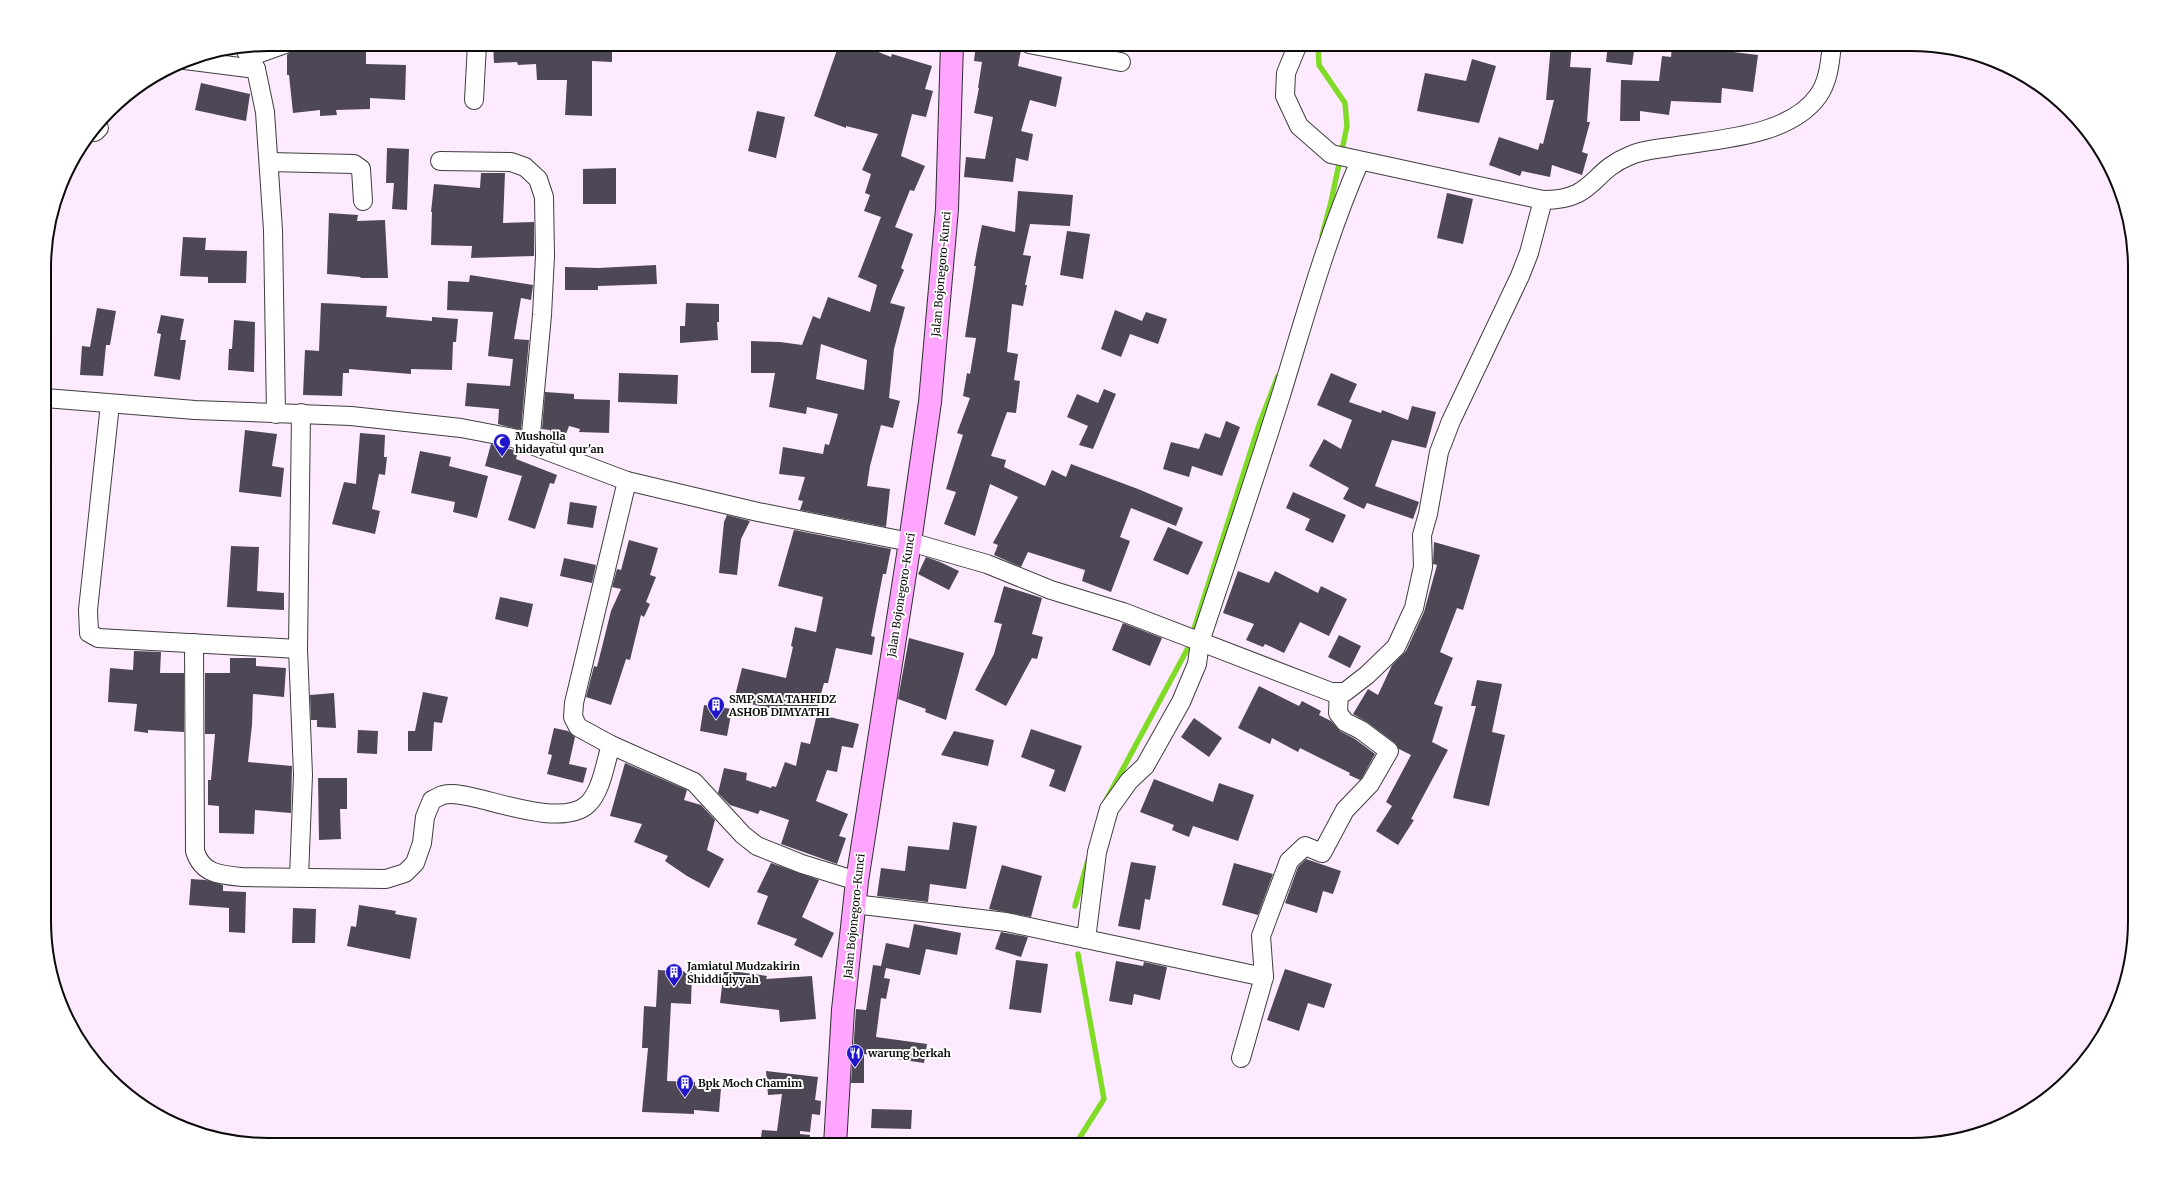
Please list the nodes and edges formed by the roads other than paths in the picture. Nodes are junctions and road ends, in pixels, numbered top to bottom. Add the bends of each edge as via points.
1 (268, 51) edge
2 (477, 51) edge
3 (952, 51) edge
4 (1065, 51) edge
5 (1295, 51) edge
6 (1831, 51) edge
7 (250, 58) edge
8 (209, 59) edge
9 (1121, 62) dead end
10 (474, 100) dead end
11 (1358, 160) junction
12 (440, 161) dead end
13 (269, 162) junction
14 (1543, 200) junction
15 (363, 201) dead end
16 (51, 399) edge
17 (110, 404) junction
18 (301, 413) junction
19 (276, 414) junction
20 (530, 445) junction
21 (627, 481) junction
22 (910, 542) junction
23 (1197, 641) junction
24 (194, 643) junction
25 (298, 650) junction
26 (1339, 692) junction
27 (611, 744) junction
28 (299, 876) junction
29 (857, 881) junction
30 (854, 904) junction
31 (1079, 937) junction
32 (1264, 977) junction
33 (1241, 1058) dead end
34 (835, 1138) edge

1 - 7 street
2 - 10 street
3 - 22 main road, Jalan Bojonegoro-Kunci via 947,209 930,402
4 - 9 street
5 - 11 street via 1286,73 1285,96 1299,126 1331,154
6 - 14 street via 1825,83 1818,96 1794,119 1746,134 1629,155 1575,196 1560,200
7 - 8 street
7 - 13 street via 261,85
11 - 14 street
11 - 23 street
12 - 20 street via 511,162 525,167 538,178 544,196 545,256 542,315
13 - 15 street via 354,164 361,169
13 - 19 street via 273,230
14 - 26 street via 1520,276 1451,421 1439,452 1422,535 1423,567 1414,608 1396,647 1353,687 1345,692
16 - 17 street
17 - 19 street
17 - 24 street via 88,610 89,633 98,638
18 - 19 street
18 - 20 street via 433,424 489,433
18 - 25 street
20 - 21 street
21 - 22 street via 758,512
21 - 27 street via 574,703 573,717 578,727
22 - 23 street via 987,564 1051,590 1123,612
22 - 29 main road, Jalan Bojonegoro-Kunci
23 - 26 street via 1331,692
23 - 31 street via 1197,664 1181,702 1145,766 1129,781 1109,809 1096,852
24 - 25 street
24 - 28 street via 195,851 198,860 208,870 219,874 242,877
25 - 28 street via 303,775
26 - 32 street via 1338,713 1341,718 1389,751 1370,784 1345,810 1322,853 1305,846 1290,861 1261,936
27 - 28 street via 598,788 588,804 575,812 558,814 458,794 443,794 432,800 425,816 422,843 415,863 405,873 386,879
27 - 29 street via 694,782 743,835 757,846 802,864
29 - 30 main road, Jalan Bojonegoro-Kunci
30 - 31 street via 1006,922
30 - 34 main road, Jalan Bojonegoro-Kunci via 843,1010
31 - 32 street
32 - 33 street

